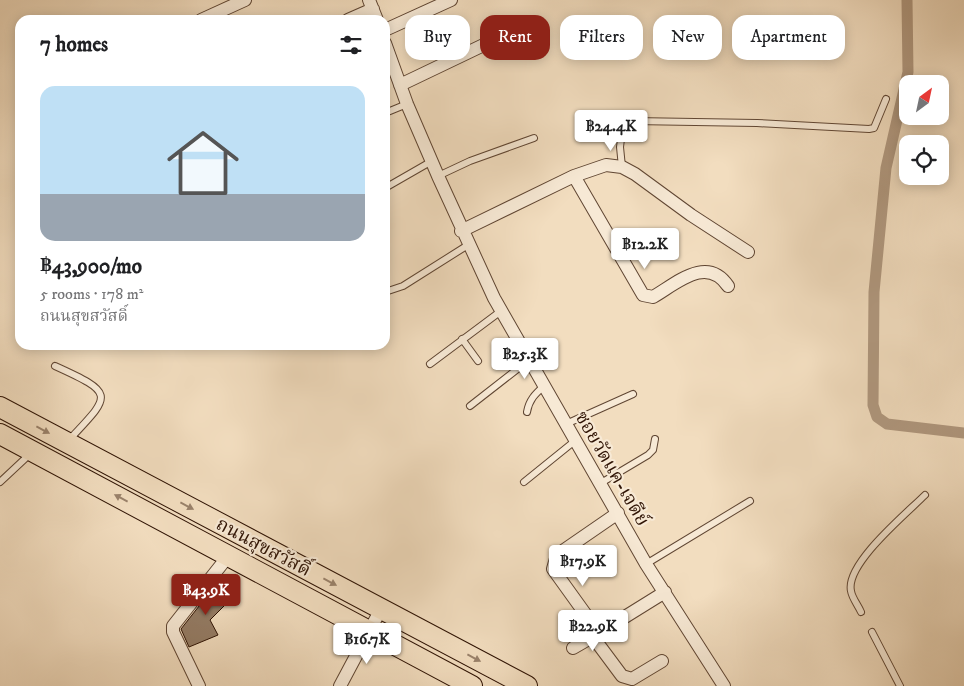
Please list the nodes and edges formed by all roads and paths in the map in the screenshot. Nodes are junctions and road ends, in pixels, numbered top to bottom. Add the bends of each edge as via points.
1 (245, 0) edge
2 (451, 0) edge
3 (373, 10) edge
4 (212, 15) edge
5 (360, 15) edge
6 (390, 28) edge
7 (480, 47) edge
8 (390, 57) edge
9 (400, 85) junction
10 (886, 99) dead end
11 (407, 104) junction
12 (390, 111) edge
13 (534, 138) dead end
14 (432, 161) junction
15 (622, 167) junction
16 (438, 176) junction
17 (574, 176) junction
18 (390, 185) edge
19 (462, 231) junction
20 (468, 246) junction
21 (748, 252) dead end
22 (728, 286) dead end
23 (390, 290) edge
24 (501, 311) junction
25 (462, 339) junction
26 (529, 360) junction
27 (478, 361) dead end
28 (430, 364) dead end
29 (55, 366) dead end
30 (544, 386) junction
31 (634, 394) dead end
32 (470, 406) dead end
33 (0, 407) edge
34 (527, 412) dead end
35 (566, 424) junction
36 (0, 434) edge
37 (655, 439) dead end
38 (576, 440) junction
39 (66, 442) junction
40 (33, 451) junction
41 (0, 482) edge
42 (524, 482) dead end
43 (601, 483) junction
44 (925, 495) dead end
45 (750, 501) dead end
46 (618, 513) junction
47 (229, 555) junction
48 (646, 564) junction
49 (665, 592) junction
50 (382, 609) junction
51 (861, 612) dead end
52 (370, 631) junction
53 (872, 632) dead end
54 (596, 635) junction
55 (573, 648) dead end
56 (662, 660) dead end
57 (461, 683) edge
58 (199, 686) edge
59 (340, 686) edge
60 (528, 686) edge
61 (724, 686) edge
62 (900, 686) edge

1 - 4 street
2 - 6 street
3 - 5 street
7 - 9 street
8 - 9 street, ซอยวัดแค-เจดีย์
9 - 11 street, ซอยวัดแค-เจดีย์
10 - 15 lane via 874,128 868,129 633,121 622,130
11 - 12 lane
11 - 14 street, ซอยวัดแค-เจดีย์
13 - 16 lane
14 - 16 street, ซอยวัดแค-เจดีย์
14 - 18 lane
15 - 17 street via 606,165
15 - 21 street
16 - 19 street, ซอยวัดแค-เจดีย์
17 - 19 street
17 - 22 street via 643,295 653,297 695,273 707,271 721,275
19 - 20 street, ซอยวัดแค-เจดีย์
20 - 23 lane via 403,286
20 - 24 street, ซอยวัดแค-เจดีย์
24 - 25 lane
24 - 26 street, ซอยวัดแค-เจดีย์
25 - 27 lane
25 - 28 lane
26 - 30 street, ซอยวัดแค-เจดีย์
26 - 32 lane
29 - 39 lane via 92,383 102,397 96,410
30 - 34 lane via 534,394
30 - 35 street, ซอยวัดแค-เจดีย์
31 - 35 lane
33 -> 39 main road, ถนนสุขสวัสดิ์
35 - 38 street, ซอยวัดแค-เจดีย์
36 - 40 main road, ถนนสุขสวัสดิ์
37 - 43 lane via 648,456
38 - 42 lane
38 - 43 street, ซอยวัดแค-เจดีย์
39 -> 50 main road, ถนนสุขสวัสดิ์
40 - 41 lane
47 -> 40 main road, ถนนสุขสวัสดิ์
43 - 46 street, ซอยวัดแค-เจดีย์
44 - 51 lane via 870,550 858,567 851,580 851,591
45 - 48 lane
46 - 48 street, ซอยวัดแค-เจดีย์
46 - 54 street via 557,555 554,561 553,569
47 - 52 main road, ถนนสุขสวัสดิ์
47 - 58 street via 173,626
48 - 49 street, ซอยวัดแค-เจดีย์
49 - 54 street
49 - 61 street, ซอยวัดแค-เจดีย์
50 - 52 street
50 -> 60 main road, ถนนสุขสวัสดิ์
52 - 57 main road, ถนนสุขสวัสดิ์
52 - 59 street
53 - 62 lane
54 - 55 street
54 - 56 street via 627,679

